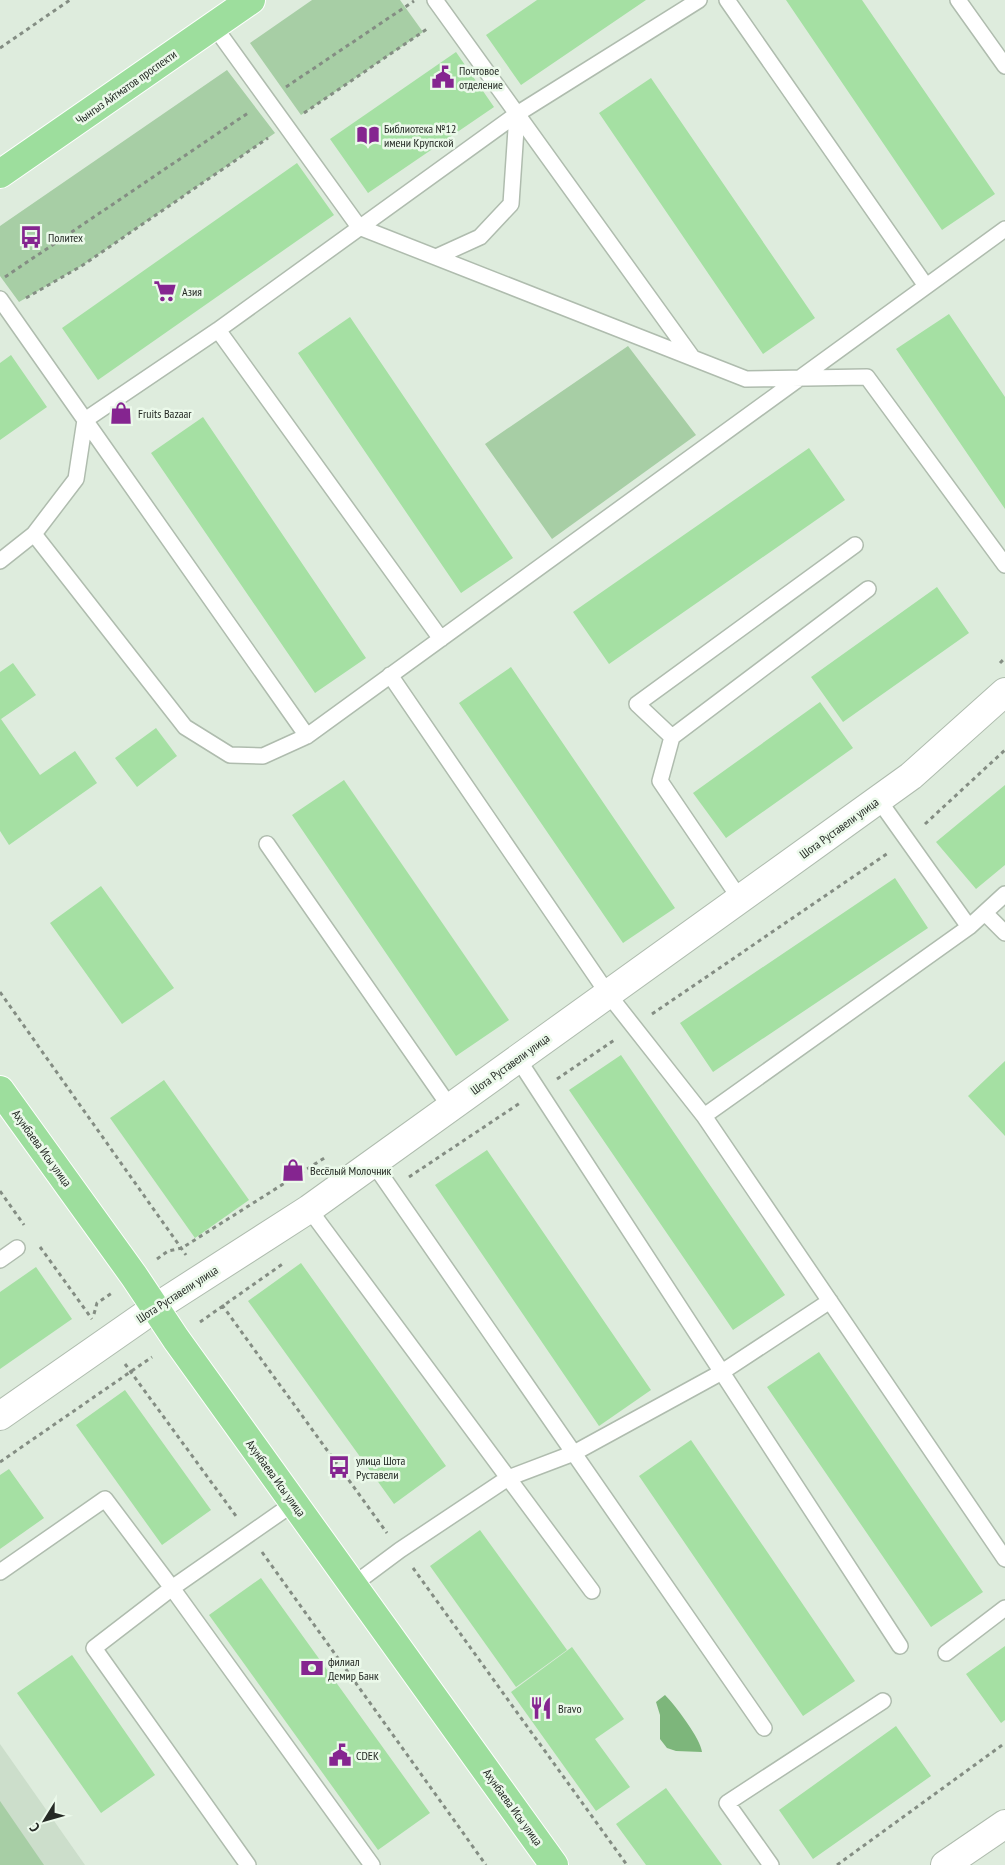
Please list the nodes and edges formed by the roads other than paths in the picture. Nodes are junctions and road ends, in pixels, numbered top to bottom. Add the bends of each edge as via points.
1 (252, 0) edge
2 (435, 0) edge
3 (699, 0) edge
4 (727, 0) edge
5 (958, 0) edge
6 (214, 26) junction
7 (1005, 66) edge
8 (517, 114) junction
9 (0, 174) edge
10 (359, 227) junction
11 (1004, 230) edge
12 (436, 257) junction
13 (926, 286) junction
14 (4, 304) edge
15 (218, 330) junction
16 (692, 357) junction
17 (800, 378) junction
18 (85, 420) junction
19 (34, 534) junction
20 (855, 545) dead end
21 (0, 561) edge
22 (1005, 565) edge
23 (868, 590) dead end
24 (441, 639) junction
25 (390, 675) junction
26 (1005, 692) edge
27 (307, 736) junction
28 (672, 737) junction
29 (878, 800) junction
30 (266, 844) dead end
31 (1005, 894) edge
32 (740, 899) junction
33 (986, 914) junction
34 (969, 927) junction
35 (1005, 934) edge
36 (608, 994) junction
37 (518, 1058) junction
38 (0, 1090) edge
39 (450, 1107) junction
40 (704, 1116) junction
41 (373, 1163) junction
42 (309, 1209) junction
43 (17, 1248) dead end
44 (0, 1260) edge
45 (830, 1301) junction
46 (155, 1308) junction
47 (722, 1372) junction
48 (0, 1416) edge
49 (574, 1453) junction
50 (508, 1478) junction
51 (294, 1503) junction
52 (1005, 1559) edge
53 (0, 1572) edge
54 (353, 1585) junction
55 (172, 1588) junction
56 (592, 1592) dead end
57 (1005, 1608) edge
58 (900, 1646) dead end
59 (946, 1653) dead end
60 (883, 1701) dead end
61 (764, 1728) dead end
62 (1005, 1824) edge
63 (248, 1865) edge
64 (372, 1865) edge
65 (554, 1865) edge
66 (772, 1865) edge
67 (945, 1865) edge

1 - 6 main road, Чынгыз Айтматов проспекти
2 - 8 lane
3 - 8 lane
4 - 13 lane
5 - 7 lane
6 - 9 main road, Чынгыз Айтматов проспекти
6 - 10 lane
8 - 10 lane
8 - 12 lane via 511,204 480,237
8 - 16 lane
10 - 12 lane
10 - 15 lane
11 - 13 lane
12 - 16 lane
13 - 17 lane
14 - 18 lane
15 - 18 lane
15 - 24 lane
16 - 17 lane via 746,379
17 - 22 lane via 867,377
17 - 24 lane
18 - 19 lane via 76,479
18 - 27 lane
19 - 21 lane
19 - 27 lane via 184,727 230,755 263,756
20 - 28 lane via 637,704
23 - 28 lane
24 - 25 lane
25 - 27 lane
25 - 36 lane
26 - 29 street, Шота Руставели улица via 911,776
28 - 32 lane via 660,781
29 - 32 street, Шота Руставели улица
29 - 34 lane
30 - 39 lane
31 - 33 lane
32 - 36 street, Шота Руставели улица
33 - 34 lane
33 - 35 lane
34 - 40 lane
36 - 37 street, Шота Руставели улица
36 - 40 lane
37 - 39 street, Шота Руставели улица
37 - 47 lane
38 - 46 main road, Ахунбаева Исы улица
39 - 41 street, Шота Руставели улица
40 - 45 lane
41 - 42 street, Шота Руставели улица
41 - 49 lane
42 - 46 street, Шота Руставели улица
42 - 50 lane
43 - 44 lane
45 - 47 lane
45 - 52 lane
46 - 48 street, Шота Руставели улица
46 - 51 main road, Ахунбаева Исы улица
47 - 49 lane
47 - 58 lane
49 - 50 lane
49 - 61 lane
50 - 54 lane
50 - 56 lane
51 - 54 main road, Ахунбаева Исы улица
51 - 55 lane
53 - 55 lane via 105,1499
54 - 65 main road, Ахунбаева Исы улица
55 - 63 lane via 94,1648
55 - 64 lane
57 - 59 lane
60 - 66 lane via 727,1803
62 - 67 street

